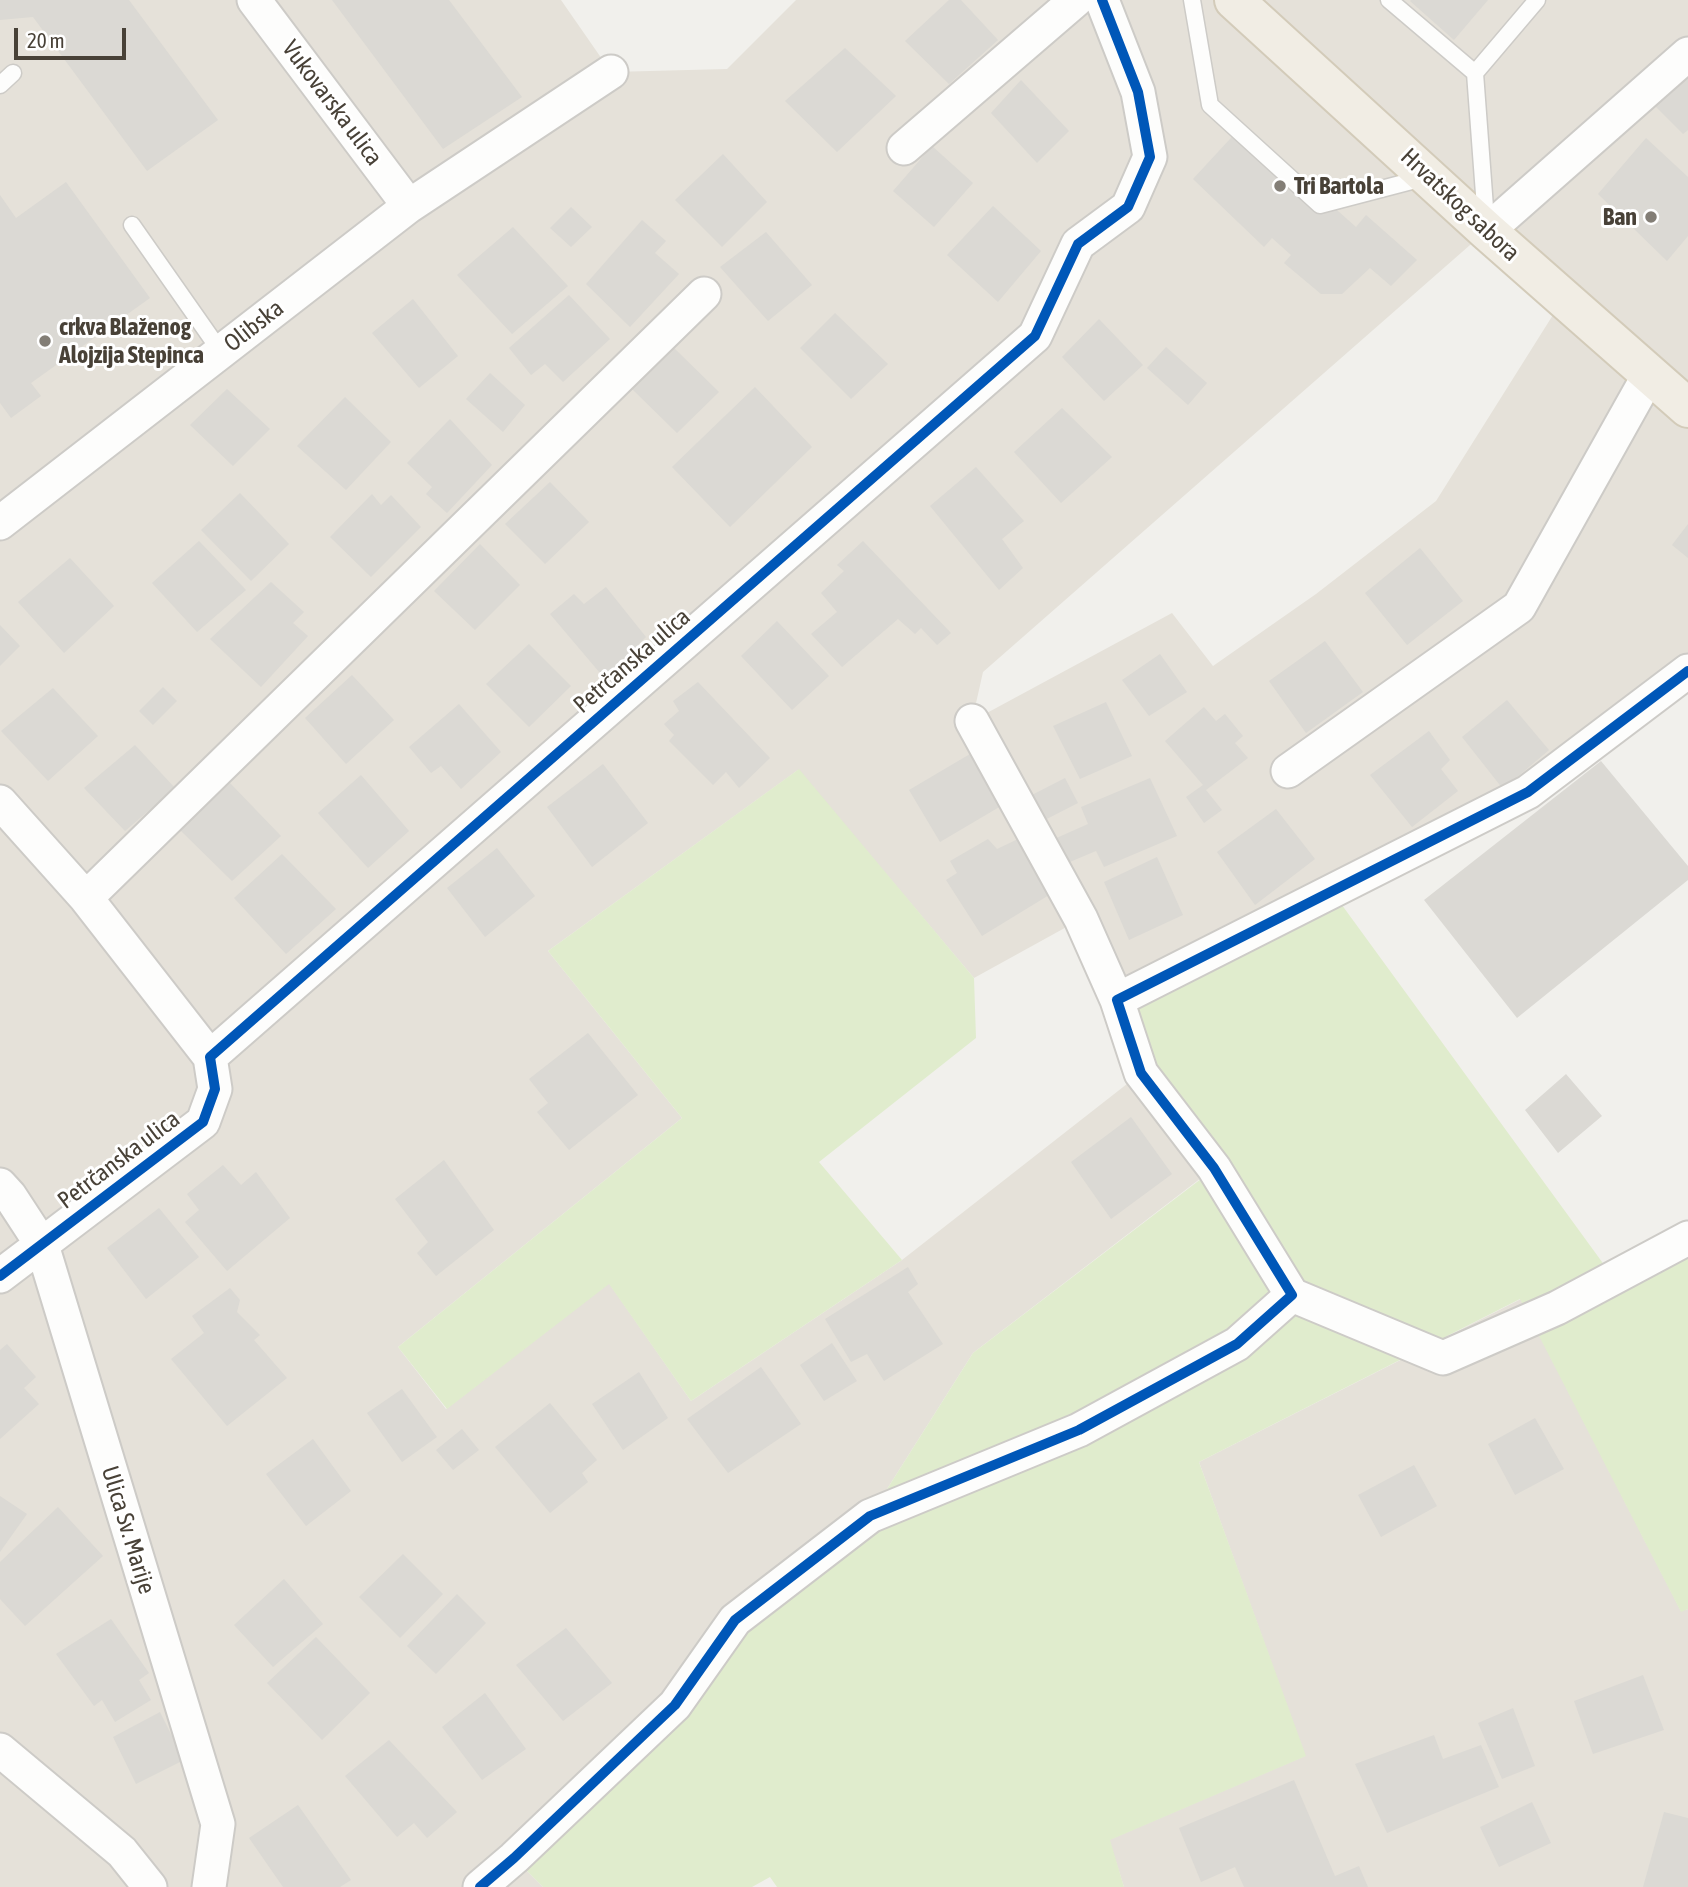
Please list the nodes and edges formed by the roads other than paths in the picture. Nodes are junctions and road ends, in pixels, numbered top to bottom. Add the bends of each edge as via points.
1 (254, 0) edge
2 (1076, 0) edge
3 (1102, 0) edge
4 (1192, 0) edge
5 (1234, 0) edge
6 (1389, 0) edge
7 (1537, 0) edge
8 (1688, 54) edge
9 (611, 72) dead end
10 (1475, 73) junction
11 (13, 74) dead end
12 (0, 85) edge
13 (904, 148) dead end
14 (1429, 177) junction
15 (409, 206) junction
16 (132, 225) dead end
17 (1486, 231) junction
18 (704, 295) dead end
19 (222, 352) junction
20 (1649, 375) junction
21 (1688, 407) edge
22 (1, 521) edge
23 (1688, 671) edge
24 (972, 721) dead end
25 (1288, 771) dead end
26 (0, 802) edge
27 (86, 898) junction
28 (1117, 1000) junction
29 (210, 1057) junction
30 (0, 1185) edge
31 (1688, 1238) edge
32 (42, 1245) junction
33 (0, 1276) edge
34 (1292, 1295) junction
35 (0, 1750) edge
36 (150, 1887) edge
37 (209, 1887) edge
38 (480, 1887) edge

1 - 15 street, Vukovarska ulica
2 - 13 street
3 - 29 street, Petrčanska ulica via 1138,92 1150,157 1128,207 1078,244 1035,336
4 - 14 lane via 1210,105 1320,205
5 - 14 main road, Hrvatskog sabora
6 - 10 lane
7 - 10 lane
8 - 17 street
9 - 15 street, Olibska
10 - 17 lane
11 - 12 lane
14 - 17 main road, Hrvatskog sabora
15 - 19 street, Olibska
16 - 19 lane
17 - 20 main road, Hrvatskog sabora
18 - 27 street
19 - 22 street, Olibska
20 - 21 main road, Hrvatskog sabora
20 - 25 street via 1519,607
23 - 28 street via 1528,792
24 - 28 street via 1081,919
26 - 27 street
27 - 29 street
28 - 34 street via 1141,1073 1214,1168
29 - 32 street, Petrčanska ulica via 215,1089 203,1122
30 - 32 street, Ulica Sv. Marije
31 - 34 street via 1557,1308 1443,1358
32 - 33 street, Petrčanska ulica
32 - 37 street, Ulica Sv. Marije via 218,1824
34 - 38 street via 1237,1344 1079,1430 870,1516 735,1620 675,1705
35 - 36 street via 122,1852

